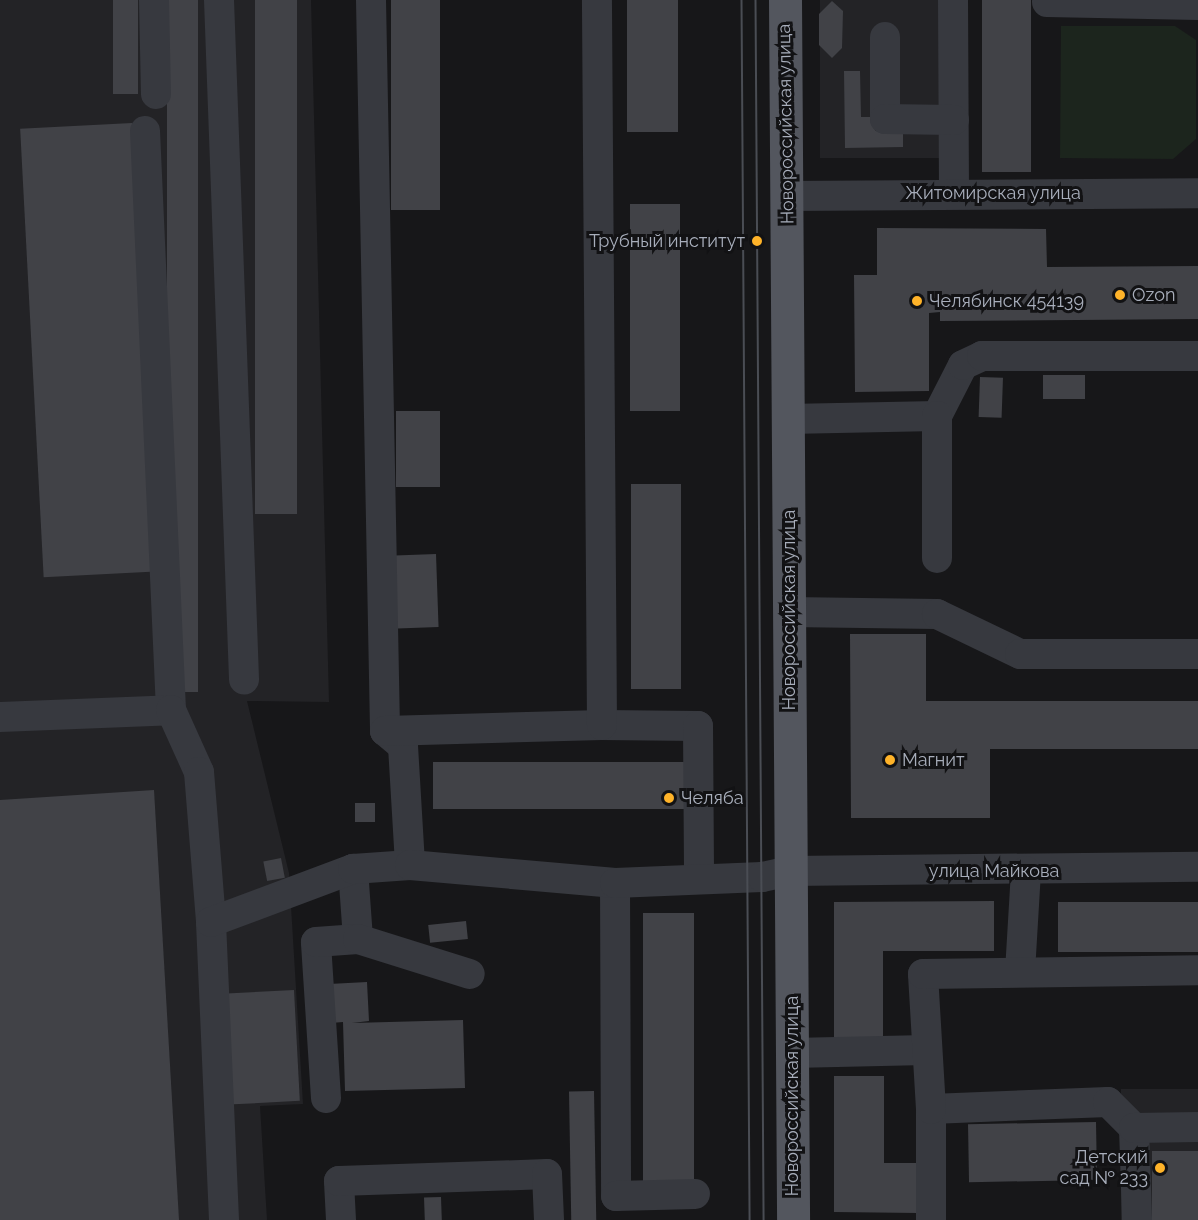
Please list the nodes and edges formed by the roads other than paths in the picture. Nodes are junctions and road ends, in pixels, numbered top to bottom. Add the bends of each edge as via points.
1 (154, 0) edge
2 (219, 0) edge
3 (371, 0) edge
4 (597, 0) edge
5 (785, 0) edge
6 (953, 0) edge
7 (1047, 2) dead end
8 (1198, 5) edge
9 (885, 37) dead end
10 (156, 94) dead end
11 (954, 120) junction
12 (145, 131) dead end
13 (954, 192) junction
14 (1198, 193) edge
15 (787, 196) junction
16 (1198, 356) edge
17 (937, 416) junction
18 (788, 419) junction
19 (937, 558) dead end
20 (789, 612) junction
21 (1198, 654) edge
22 (244, 680) dead end
23 (171, 710) junction
24 (0, 717) edge
25 (602, 725) junction
26 (385, 731) junction
27 (410, 865) junction
28 (1198, 867) edge
29 (353, 869) junction
30 (790, 871) junction
31 (1026, 872) junction
32 (699, 877) junction
33 (615, 883) junction
34 (212, 922) junction
35 (358, 939) junction
36 (1198, 970) edge
37 (1020, 972) junction
38 (470, 974) dead end
39 (926, 1050) junction
40 (792, 1053) junction
41 (326, 1098) dead end
42 (931, 1109) junction
43 (1198, 1127) edge
44 (1134, 1128) junction
45 (695, 1194) dead end
46 (224, 1220) edge
47 (341, 1220) edge
48 (549, 1220) edge
49 (792, 1220) edge
50 (930, 1220) edge
51 (1137, 1220) edge

1 - 10 street
2 - 22 street
3 - 26 street
4 - 25 street
5 - 15 main road, Новороссийская улица
6 - 11 street
7 - 8 street
9 - 11 street via 885,119
11 - 13 street
12 - 23 street
13 - 14 street, Житомирская улица
13 - 15 street, Житомирская улица
15 - 18 main road, Новороссийская улица
16 - 17 street via 982,356 963,365
17 - 18 street
17 - 19 street
18 - 20 main road, Новороссийская улица
20 - 21 street via 937,614 1020,654
20 - 30 main road, Новороссийская улица
23 - 24 street
23 - 34 street via 199,772
25 - 26 street
25 - 32 street via 698,726
26 - 27 street via 403,746
27 - 29 street, улица Майкова
27 - 33 street, улица Майкова
28 - 31 street, улица Майкова
29 - 34 street, улица Майкова
29 - 35 street
30 - 31 street, улица Майкова
30 - 32 street, улица Майкова via 762,877
30 - 40 main road, Новороссийская улица
31 - 37 street
32 - 33 street, улица Майкова
33 - 45 street via 616,1197
34 - 46 street
35 - 38 street
35 - 41 street via 316,942
36 - 37 street
37 - 39 street via 923,974
39 - 40 street
39 - 42 street
40 - 49 main road, Новороссийская улица
42 - 44 street via 1108,1102
42 - 50 street
43 - 44 street
44 - 51 street
47 - 48 street via 339,1181 547,1174

